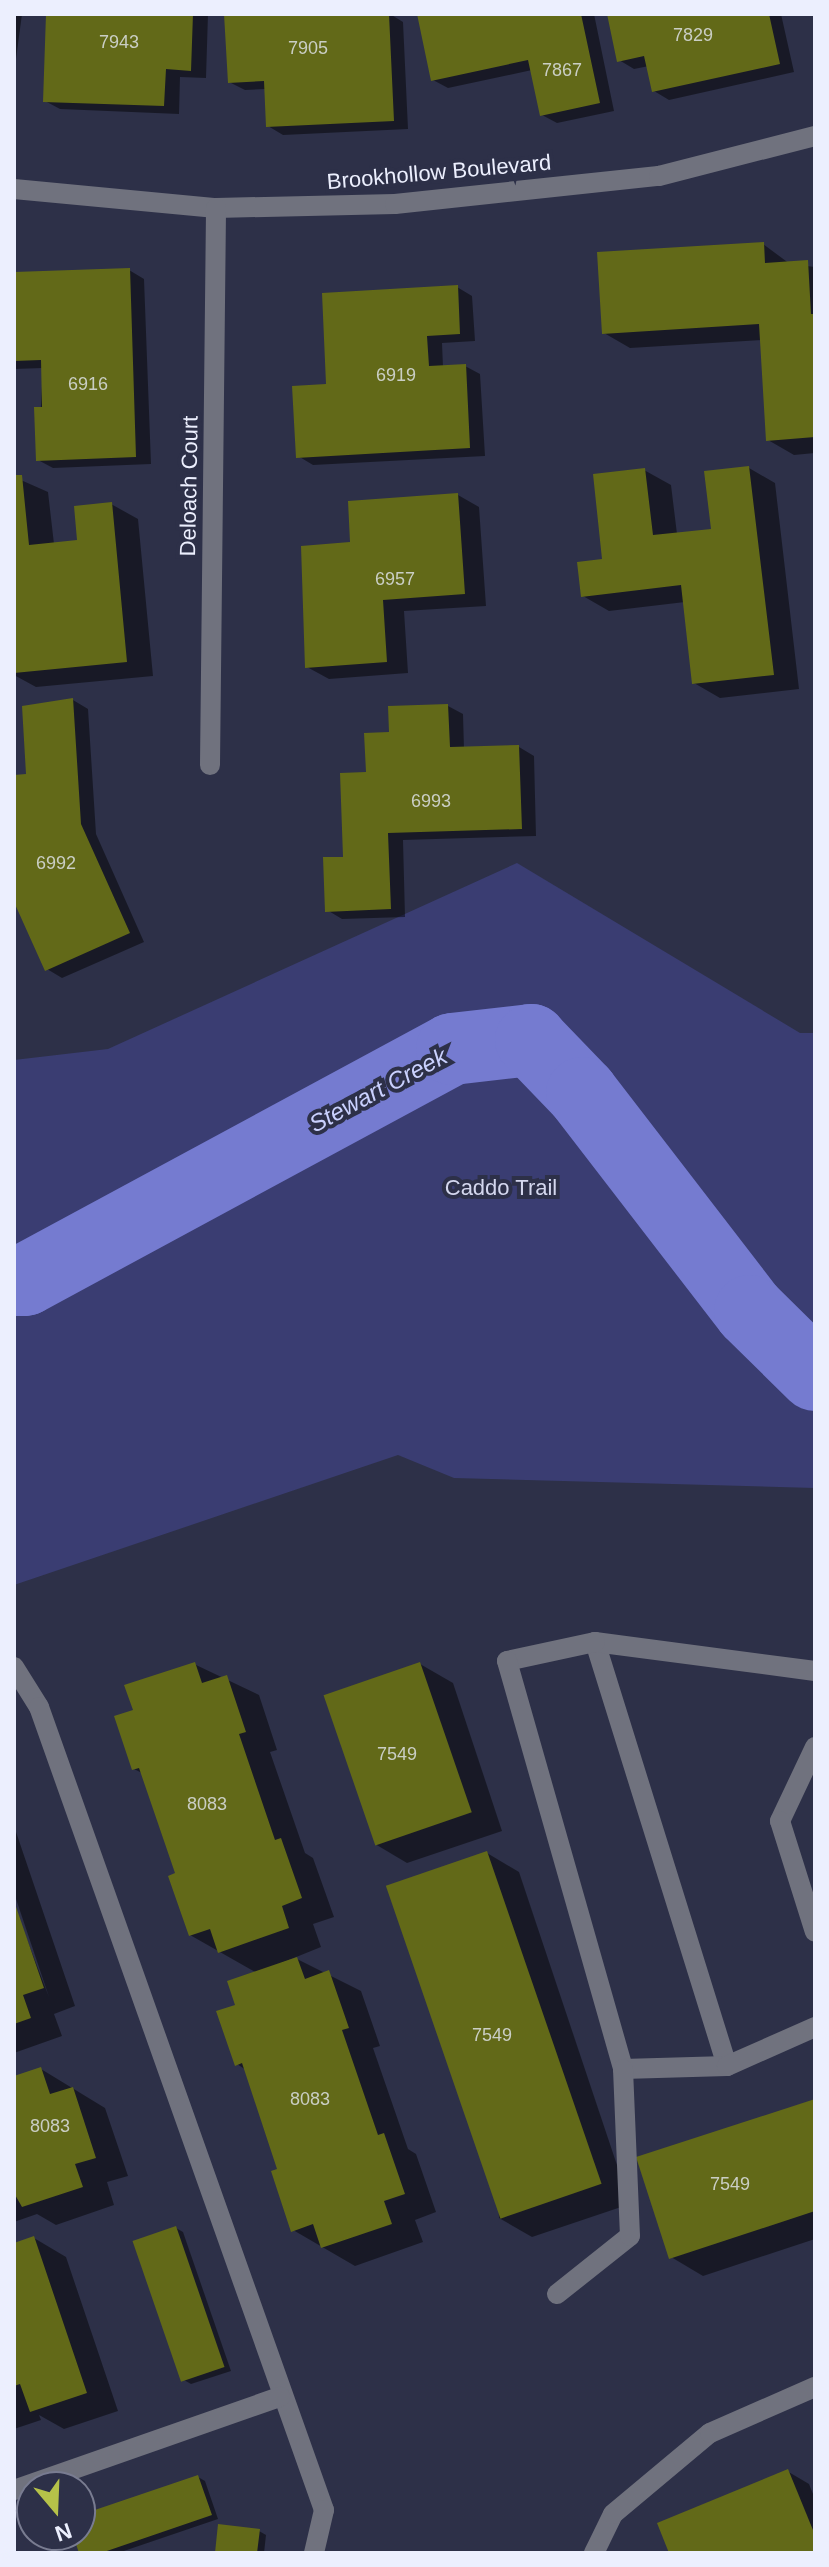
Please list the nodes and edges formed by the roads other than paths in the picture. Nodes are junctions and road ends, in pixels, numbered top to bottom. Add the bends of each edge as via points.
1 (815, 136) edge
2 (14, 189) edge
3 (216, 208) junction
4 (210, 765) dead end
5 (595, 1642) junction
6 (14, 1667) edge
7 (815, 1671) edge
8 (815, 1747) edge
9 (815, 1932) edge
10 (815, 2027) edge
11 (727, 2066) junction
12 (623, 2069) junction
13 (557, 2294) dead end
14 (815, 2387) edge
15 (280, 2397) junction
16 (14, 2490) edge
17 (314, 2553) edge
18 (594, 2553) edge

1 - 3 street, Brookhollow Boulevard via 659,176 395,204
2 - 3 street, Brookhollow Boulevard
3 - 4 street, Deloach Court
5 - 7 street
5 - 11 street
5 - 12 street via 507,1661
6 - 15 street via 39,1707
8 - 9 street via 780,1821
10 - 11 street
11 - 12 street
12 - 13 street via 630,2236
14 - 18 street via 710,2433 613,2514
15 - 16 street
15 - 17 street via 324,2510

